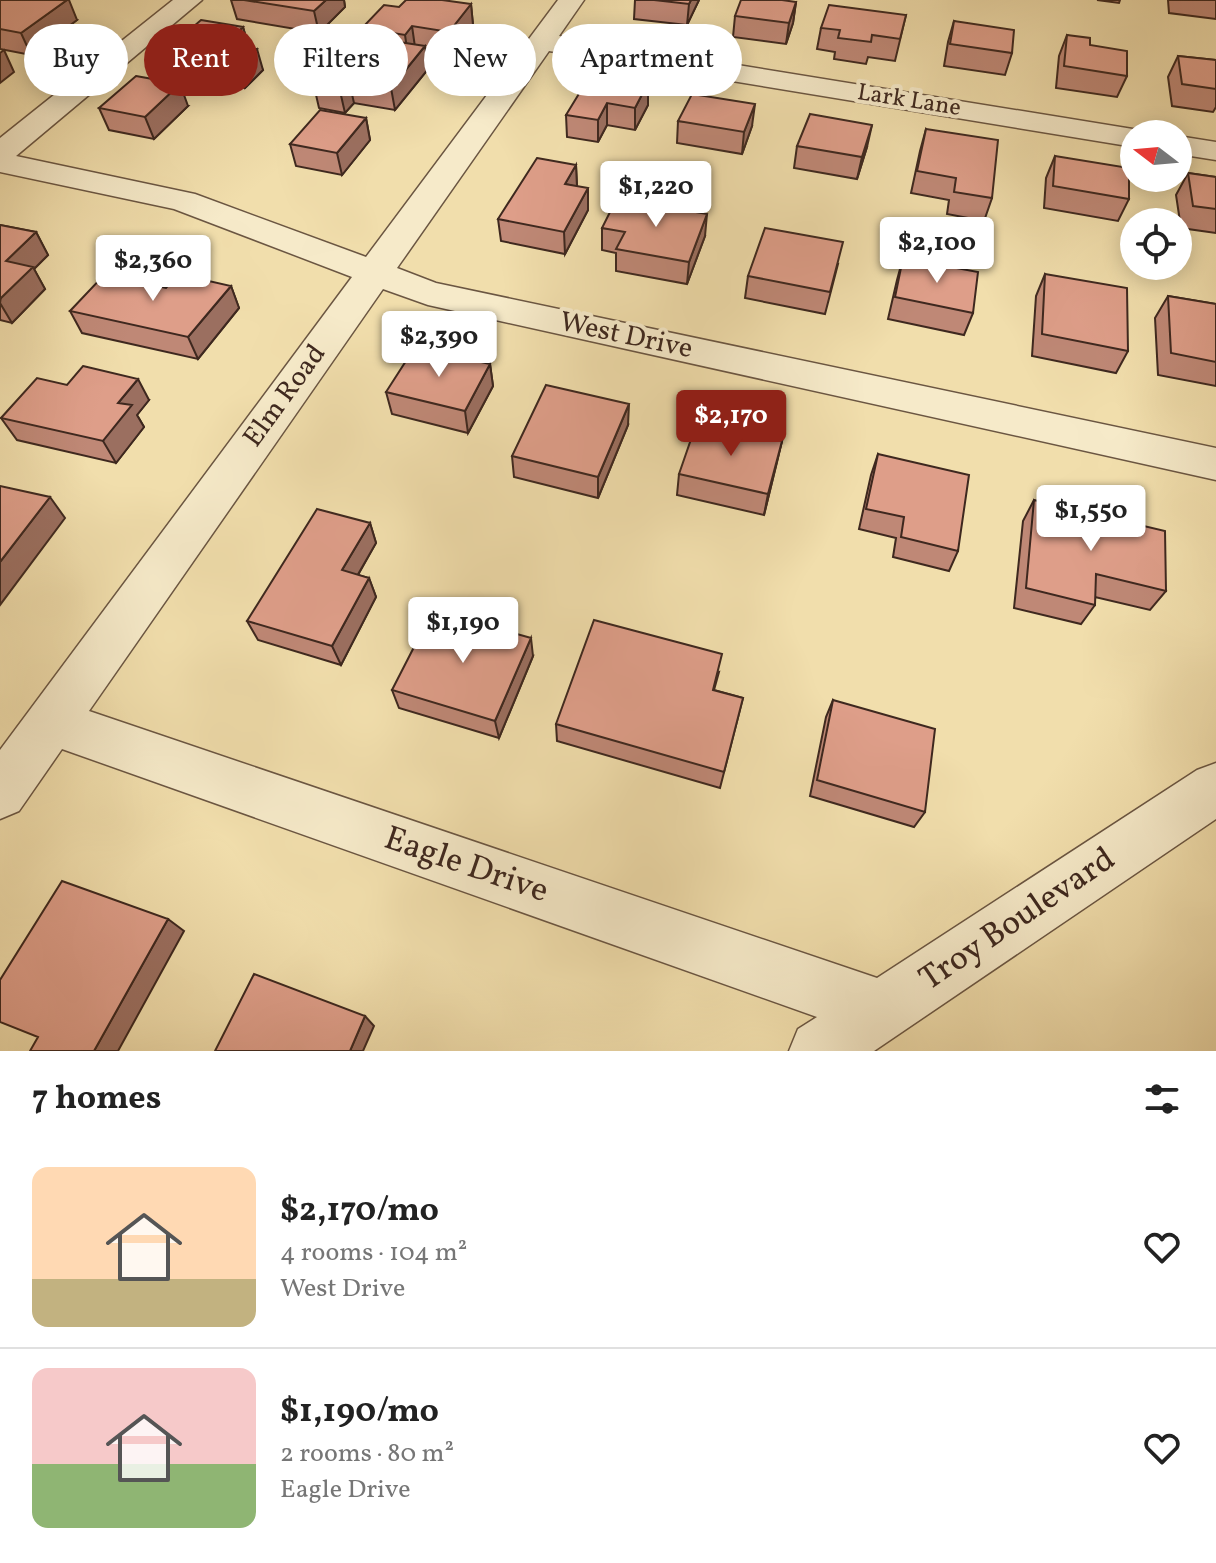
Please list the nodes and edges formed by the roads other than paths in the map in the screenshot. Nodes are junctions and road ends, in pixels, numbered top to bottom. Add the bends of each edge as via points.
1 (189, 0) edge
2 (571, 0) edge
3 (541, 41) junction
4 (1120, 136) edge
5 (1192, 147) edge
6 (1216, 151) edge
7 (0, 153) edge
8 (0, 162) edge
9 (373, 274) junction
10 (1216, 464) edge
11 (50, 721) junction
12 (1216, 788) edge
13 (0, 793) edge
14 (883, 1010) junction
15 (820, 1051) edge

1 - 7 street
2 - 3 street, Elm Road
3 - 4 street, Lark Lane
3 - 9 street, Elm Road
5 - 6 street
8 - 9 street, West Drive via 183,201
9 - 10 street, West Drive via 428,293
9 - 11 street, Elm Road
11 - 13 street, Elm Road
11 - 14 street, Eagle Drive
12 - 14 street, Troy Boulevard
14 - 15 street, Troy Boulevard

